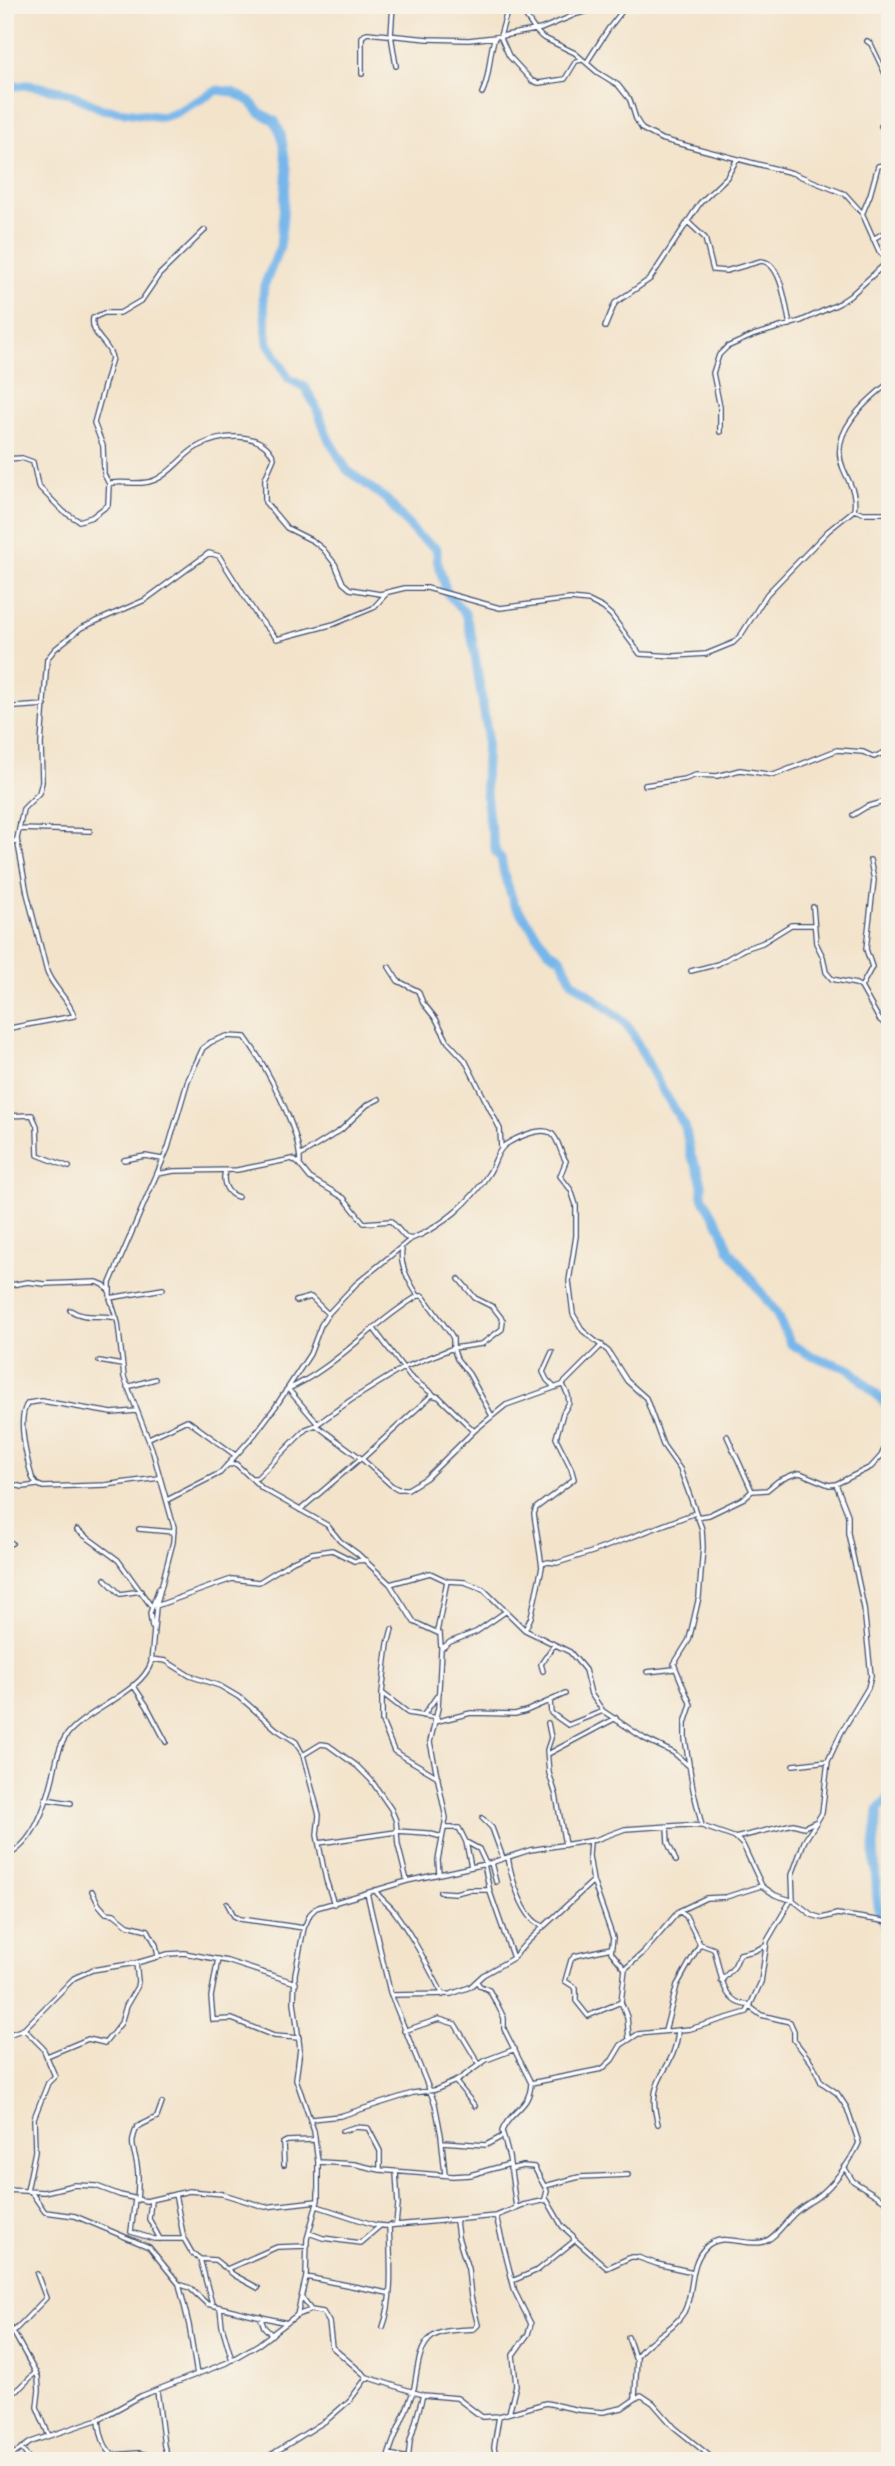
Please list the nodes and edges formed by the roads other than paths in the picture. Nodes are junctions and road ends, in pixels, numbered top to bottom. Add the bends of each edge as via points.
1 (393, 5) edge
2 (509, 5) edge
3 (518, 5) edge
4 (609, 5) edge
5 (627, 5) edge
6 (535, 30) junction
7 (391, 35) junction
8 (497, 36) junction
9 (867, 41) dead end
10 (586, 61) junction
11 (396, 66) dead end
12 (362, 74) dead end
13 (890, 84) edge
14 (482, 93) dead end
15 (890, 124) edge
16 (881, 125) dead end
17 (737, 159) junction
18 (890, 164) edge
19 (862, 213) junction
20 (688, 222) junction
21 (890, 229) edge
22 (205, 230) dead end
23 (873, 239) junction
24 (888, 262) edge
25 (790, 325) junction
26 (605, 327) dead end
27 (890, 382) edge
28 (720, 432) dead end
29 (5, 459) edge
30 (109, 484) junction
31 (854, 510) junction
32 (890, 513) edge
33 (386, 594) junction
34 (45, 705) junction
35 (5, 710) edge
36 (890, 750) edge
37 (645, 785) dead end
38 (890, 800) edge
39 (853, 815) dead end
40 (19, 829) junction
41 (90, 831) dead end
42 (17, 839) junction
43 (5, 851) edge
44 (870, 860) dead end
45 (813, 906) dead end
46 (814, 925) junction
47 (389, 967) dead end
48 (691, 971) dead end
49 (861, 988) junction
50 (5, 1029) edge
51 (890, 1029) edge
52 (379, 1099) dead end
53 (5, 1116) edge
54 (501, 1149) junction
55 (300, 1156) junction
56 (163, 1159) junction
57 (124, 1160) dead end
58 (300, 1164) junction
59 (69, 1167) dead end
60 (225, 1171) junction
61 (157, 1174) junction
62 (238, 1197) dead end
63 (411, 1239) junction
64 (403, 1248) junction
65 (458, 1279) dead end
66 (5, 1286) edge
67 (163, 1289) dead end
68 (110, 1292) junction
69 (418, 1296) junction
70 (110, 1298) junction
71 (296, 1301) dead end
72 (70, 1310) dead end
73 (328, 1314) junction
74 (117, 1318) junction
75 (374, 1329) junction
76 (603, 1345) junction
77 (453, 1348) junction
78 (552, 1352) dead end
79 (99, 1361) dead end
80 (122, 1365) junction
81 (404, 1368) junction
82 (155, 1379) dead end
83 (562, 1385) junction
84 (127, 1387) junction
85 (553, 1387) junction
86 (286, 1390) junction
87 (434, 1394) junction
88 (136, 1411) junction
89 (492, 1416) junction
90 (317, 1425) junction
91 (474, 1430) junction
92 (727, 1436) dead end
93 (890, 1436) edge
94 (149, 1438) junction
95 (235, 1455) junction
96 (361, 1458) junction
97 (227, 1465) junction
98 (160, 1478) junction
99 (251, 1478) junction
100 (5, 1483) edge
101 (836, 1484) junction
102 (38, 1485) junction
103 (752, 1491) junction
104 (167, 1500) junction
105 (300, 1510) junction
106 (695, 1515) junction
107 (139, 1529) dead end
108 (77, 1530) dead end
109 (174, 1532) junction
110 (12, 1543) dead end
111 (5, 1546) edge
112 (366, 1560) junction
113 (542, 1564) junction
114 (104, 1579) dead end
115 (447, 1581) junction
116 (390, 1584) junction
117 (141, 1591) junction
118 (153, 1606) junction
119 (505, 1612) junction
120 (392, 1629) dead end
121 (525, 1630) junction
122 (437, 1632) junction
123 (442, 1638) junction
124 (450, 1642) junction
125 (554, 1645) junction
126 (441, 1649) junction
127 (151, 1659) junction
128 (674, 1669) junction
129 (543, 1671) dead end
130 (647, 1672) dead end
131 (133, 1685) junction
132 (382, 1693) junction
133 (439, 1693) junction
134 (565, 1694) dead end
135 (551, 1700) junction
136 (603, 1711) junction
137 (423, 1716) junction
138 (616, 1718) junction
139 (435, 1720) junction
140 (548, 1723) dead end
141 (166, 1742) dead end
142 (548, 1754) junction
143 (303, 1755) junction
144 (828, 1761) junction
145 (793, 1765) dead end
146 (691, 1769) junction
147 (438, 1777) junction
148 (45, 1799) junction
149 (71, 1803) dead end
150 (482, 1818) dead end
151 (818, 1820) junction
152 (702, 1826) junction
153 (667, 1827) junction
154 (445, 1828) junction
155 (396, 1831) junction
156 (442, 1837) junction
157 (735, 1838) junction
158 (590, 1841) junction
159 (466, 1842) junction
160 (319, 1843) junction
161 (565, 1845) junction
162 (5, 1857) edge
163 (506, 1858) junction
164 (676, 1861) dead end
165 (487, 1864) junction
166 (471, 1867) junction
167 (439, 1874) junction
168 (407, 1881) junction
169 (593, 1881) junction
170 (496, 1882) dead end
171 (762, 1886) junction
172 (375, 1890) junction
173 (489, 1890) junction
174 (92, 1891) dead end
175 (440, 1892) dead end
176 (367, 1893) junction
177 (792, 1900) junction
178 (228, 1903) dead end
179 (334, 1904) junction
180 (679, 1911) junction
181 (888, 1922) edge
182 (543, 1926) junction
183 (304, 1928) junction
184 (700, 1944) junction
185 (765, 1946) junction
186 (611, 1948) junction
187 (158, 1956) junction
188 (513, 1958) junction
189 (218, 1959) junction
190 (135, 1963) junction
191 (625, 1969) junction
192 (721, 1981) junction
193 (477, 1982) junction
194 (296, 1983) junction
195 (391, 1995) junction
196 (443, 1995) junction
197 (621, 2002) junction
198 (750, 2006) junction
199 (24, 2029) junction
200 (404, 2031) junction
201 (665, 2031) junction
202 (678, 2031) junction
203 (5, 2036) edge
204 (300, 2038) junction
205 (629, 2038) junction
206 (514, 2049) junction
207 (47, 2056) junction
208 (479, 2064) junction
209 (455, 2081) junction
210 (531, 2082) junction
211 (430, 2091) junction
212 (162, 2104) dead end
213 (475, 2106) dead end
214 (311, 2119) junction
215 (658, 2124) dead end
216 (342, 2131) dead end
217 (503, 2136) junction
218 (313, 2140) junction
219 (442, 2142) junction
220 (318, 2162) junction
221 (284, 2165) dead end
222 (510, 2166) junction
223 (844, 2167) junction
224 (380, 2170) junction
225 (396, 2172) junction
226 (445, 2174) junction
227 (628, 2175) dead end
228 (545, 2186) junction
229 (5, 2190) edge
230 (29, 2191) junction
231 (176, 2194) junction
232 (136, 2199) junction
233 (318, 2200) junction
234 (545, 2200) junction
235 (151, 2202) junction
236 (890, 2204) edge
237 (317, 2206) junction
238 (516, 2207) junction
239 (496, 2216) junction
240 (456, 2221) junction
241 (396, 2224) junction
242 (389, 2225) junction
243 (380, 2226) junction
244 (131, 2232) junction
245 (309, 2233) junction
246 (131, 2238) junction
247 (184, 2239) junction
248 (574, 2239) junction
249 (160, 2240) junction
250 (306, 2246) junction
251 (200, 2259) junction
252 (227, 2269) junction
253 (694, 2272) junction
254 (37, 2274) dead end
255 (306, 2277) junction
256 (512, 2281) junction
257 (179, 2284) junction
258 (258, 2288) dead end
259 (388, 2293) junction
260 (302, 2296) junction
261 (212, 2305) junction
262 (219, 2307) junction
263 (311, 2310) junction
264 (297, 2315) junction
265 (260, 2316) junction
266 (5, 2317) edge
267 (287, 2323) junction
268 (383, 2327) dead end
269 (14, 2330) junction
270 (272, 2335) junction
271 (628, 2337) dead end
272 (232, 2360) junction
273 (636, 2360) junction
274 (36, 2372) junction
275 (197, 2375) junction
276 (367, 2377) junction
277 (157, 2389) junction
278 (413, 2392) junction
279 (5, 2395) edge
280 (423, 2395) junction
281 (635, 2398) junction
282 (509, 2413) junction
283 (499, 2416) junction
284 (99, 2419) junction
285 (49, 2436) junction
286 (21, 2448) junction
287 (389, 2454) junction
288 (526, 2454) dead end
289 (167, 2455) junction
290 (408, 2459) edge
291 (5, 2460) edge
292 (31, 2461) edge
293 (169, 2461) edge
294 (261, 2461) edge
295 (387, 2461) edge
296 (497, 2461) edge
297 (510, 2461) edge
298 (716, 2461) edge

1 - 7 street
2 - 8 street
3 - 6 street
4 - 6 street
5 - 10 street
6 - 8 street
6 - 10 street
7 - 8 street via 438,39
7 - 11 street
7 - 12 street via 363,34
8 - 10 street via 535,83 565,79 576,61
8 - 14 street via 491,45
9 - 13 street
10 - 17 street via 622,89 646,132
15 - 16 street
17 - 19 street via 792,173 845,194
17 - 20 street
18 - 19 street via 878,166
19 - 23 street
20 - 25 street via 705,238 713,270 761,261 772,265
20 - 26 street via 650,279 615,303
21 - 23 street
22 - 30 street via 159,275 142,300 120,313 93,318 94,332 112,358 94,423
23 - 24 street
24 - 25 street via 838,304
25 - 28 street via 738,341 719,355 713,373
27 - 31 street via 843,433 840,461 855,495
29 - 30 street via 33,462 38,486 75,520 103,510
30 - 33 street via 157,479 206,443 240,437 258,441 274,458 264,496 272,512 287,528 323,549 346,587
31 - 32 street
31 - 33 street via 773,587 731,645 706,654 640,654 611,615 589,601 500,608 426,588
33 - 34 street via 373,608 334,624 276,639 219,556 209,553 145,600 89,623 50,653
34 - 35 street
34 - 40 street via 42,782 23,809
36 - 37 street via 874,757 863,751 837,750 774,775 740,770
38 - 39 street
40 - 41 street
40 - 42 street
42 - 43 street
42 - 50 street via 47,972 75,1016
44 - 49 street via 874,880 866,949 872,967
45 - 46 street
46 - 48 street via 791,925 718,964
46 - 49 street via 829,976
47 - 54 street via 398,982 418,990 448,1042 465,1060 500,1129
49 - 51 street via 878,1019
52 - 55 street
53 - 59 street via 32,1115 38,1155
54 - 63 street via 489,1174 463,1206
54 - 76 street via 539,1131 549,1131 555,1138 566,1161 560,1176 576,1205 569,1281 573,1314 583,1331
55 - 56 street via 269,1075 245,1037 236,1035 203,1048
55 - 58 street
56 - 57 street
56 - 61 street
58 - 60 street via 292,1159
58 - 63 street via 310,1178 344,1198 365,1223 391,1221
60 - 61 street
60 - 62 street via 226,1189
61 - 68 street via 112,1277
63 - 64 street
64 - 69 street via 401,1262
64 - 73 street via 368,1273
65 - 77 street via 496,1311 504,1325 482,1344
66 - 68 street via 85,1281 102,1283
67 - 70 street
68 - 70 street
69 - 75 street
69 - 77 street via 434,1309 453,1338
70 - 74 street
71 - 73 street via 311,1297
72 - 74 street via 82,1317
73 - 86 street via 310,1354
74 - 80 street
75 - 81 street
75 - 86 street
76 - 83 street
76 - 106 street via 627,1381 646,1398 663,1445 680,1469
77 - 81 street
77 - 89 street
78 - 85 street via 543,1372
79 - 80 street
80 - 84 street
81 - 87 street
81 - 90 street
82 - 84 street
83 - 85 street
83 - 113 street via 569,1403 556,1438 574,1479 536,1508
84 - 88 street
85 - 89 street via 506,1405
86 - 90 street
86 - 95 street
87 - 91 street
87 - 96 street
88 - 94 street
88 - 102 street via 112,1413 42,1401 28,1403 23,1411 23,1435 30,1472
89 - 91 street
90 - 96 street
90 - 99 street via 306,1429 260,1476
91 - 96 street via 426,1478 408,1489 391,1485
92 - 103 street
93 - 101 street via 871,1467
94 - 95 street via 187,1420
94 - 98 street
95 - 97 street
96 - 105 street
97 - 99 street via 240,1466
97 - 104 street via 207,1481
98 - 102 street via 105,1485
98 - 104 street
99 - 105 street
100 - 102 street
101 - 103 street via 800,1473 765,1490
101 - 144 street via 848,1515 871,1676
103 - 106 street via 714,1513
104 - 109 street
105 - 112 street via 324,1522
106 - 113 street via 592,1552
106 - 128 street via 702,1534 699,1597 690,1640
107 - 109 street
108 - 117 street via 114,1556
109 - 118 street
110 - 111 street
112 - 116 street
112 - 118 street via 354,1561 332,1550 312,1553 258,1582 232,1579
113 - 121 street
114 - 117 street via 120,1594
115 - 116 street via 430,1573
115 - 119 street via 483,1589
115 - 122 street
116 - 122 street via 414,1622
117 - 118 street
118 - 127 street
119 - 121 street
119 - 124 street
120 - 132 street
121 - 125 street
122 - 123 street
123 - 124 street
123 - 126 street
124 - 126 street
125 - 129 street via 541,1662
125 - 136 street via 570,1652 581,1665
126 - 133 street
127 - 131 street via 148,1671
127 - 143 street via 166,1661 242,1699 293,1740
128 - 130 street
128 - 146 street via 691,1705 684,1730
131 - 141 street
131 - 148 street via 68,1733
132 - 137 street via 408,1713
132 - 147 street via 382,1722 394,1751
133 - 137 street
133 - 139 street
134 - 135 street
135 - 136 street via 551,1713 568,1726
135 - 139 street via 515,1714 471,1713
136 - 138 street
137 - 139 street
138 - 142 street
138 - 146 street via 674,1753
139 - 147 street via 430,1742
140 - 142 street
142 - 161 street
143 - 155 street via 324,1744 357,1766 391,1810
143 - 160 street via 319,1815
144 - 145 street
144 - 151 street
146 - 152 street
147 - 154 street
148 - 149 street
148 - 162 street via 25,1843
150 - 163 street
151 - 157 street via 804,1827 793,1824
151 - 177 street via 792,1875
152 - 153 street
152 - 157 street
153 - 158 street via 625,1829
153 - 164 street
154 - 156 street
154 - 159 street via 460,1828
155 - 156 street
155 - 160 street
155 - 168 street
156 - 167 street
157 - 171 street via 743,1845
158 - 161 street
158 - 169 street
159 - 165 street via 478,1847
159 - 166 street
160 - 179 street
161 - 163 street
163 - 165 street
163 - 182 street via 529,1917
165 - 166 street
165 - 170 street
165 - 173 street
166 - 167 street
167 - 168 street
168 - 172 street
169 - 182 street
169 - 186 street via 613,1938
171 - 177 street
171 - 180 street via 706,1898
172 - 176 street
172 - 196 street via 407,1930
173 - 175 street
173 - 188 street
174 - 187 street via 106,1913 148,1930
176 - 179 street
176 - 195 street
177 - 181 street via 817,1917 837,1914
177 - 185 street
178 - 183 street via 240,1919
179 - 183 street via 316,1908
180 - 184 street
180 - 191 street
182 - 188 street
183 - 194 street
184 - 192 street via 714,1949
184 - 201 street via 677,1984
185 - 192 street via 740,1954
185 - 198 street via 761,1982
186 - 191 street
186 - 197 street via 573,1957 565,1981 576,1988 576,2001 588,2016
187 - 189 street via 176,1953
187 - 190 street
188 - 193 street
189 - 194 street
189 - 204 street via 211,1997 213,2020 232,2019 274,2036
190 - 199 street via 95,1969 74,1978
190 - 207 street via 137,1987 121,2023 105,2043 88,2039
191 - 197 street
192 - 198 street via 732,1999
193 - 196 street
193 - 206 street via 489,1990 498,2006
194 - 204 street
195 - 196 street
195 - 200 street
197 - 205 street
198 - 202 street via 742,2014
198 - 223 street via 761,2015 790,2022 794,2040 821,2082 837,2093 847,2108 859,2143
199 - 203 street
199 - 207 street
200 - 208 street via 439,2019 455,2024
200 - 211 street
201 - 202 street
201 - 205 street
202 - 215 street via 672,2057 654,2094
204 - 214 street via 296,2079
205 - 210 street via 602,2069
206 - 208 street
206 - 210 street
207 - 230 street via 55,2076 34,2118
208 - 209 street
209 - 211 street
209 - 213 street
210 - 217 street via 526,2103 505,2124
211 - 214 street via 340,2116
211 - 219 street
212 - 232 street via 157,2117 137,2127 132,2140 138,2166
214 - 218 street
216 - 224 street via 368,2128 380,2151
217 - 219 street via 486,2145
217 - 222 street
218 - 220 street
218 - 221 street via 284,2143
219 - 226 street
220 - 224 street
220 - 233 street
222 - 226 street via 470,2175
222 - 228 street via 534,2167
222 - 238 street
223 - 236 street via 853,2181
223 - 253 street via 822,2193 770,2238 761,2243 713,2242 704,2248
224 - 225 street
225 - 226 street
225 - 241 street
227 - 228 street via 579,2177
228 - 234 street
229 - 230 street
230 - 232 street via 83,2185
230 - 246 street via 45,2212 75,2216
231 - 233 street via 211,2192 265,2207
231 - 235 street
231 - 247 street
232 - 235 street
232 - 244 street
233 - 237 street
234 - 238 street
234 - 248 street
235 - 249 street via 149,2219
237 - 243 street
237 - 245 street
238 - 239 street
239 - 240 street
239 - 256 street
240 - 241 street
240 - 278 street via 478,2325 430,2338
241 - 242 street
242 - 243 street
242 - 259 street
243 - 245 street via 360,2243
244 - 246 street
244 - 249 street
245 - 250 street
246 - 257 street via 149,2247
247 - 249 street
247 - 251 street
248 - 253 street via 607,2268 637,2257
248 - 256 street via 538,2270
250 - 252 street via 277,2247
250 - 255 street
251 - 252 street via 215,2260
251 - 261 street
252 - 258 street
253 - 273 street via 684,2312 640,2351
254 - 269 street via 46,2298
255 - 259 street
255 - 260 street
256 - 282 street via 531,2328 513,2355 516,2385
257 - 261 street
257 - 275 street
259 - 268 street
260 - 263 street
260 - 264 street
261 - 262 street
262 - 265 street
262 - 272 street
263 - 264 street
263 - 276 street via 323,2312 332,2347
264 - 267 street
265 - 267 street
265 - 270 street
266 - 269 street
267 - 270 street
269 - 274 street
270 - 272 street
271 - 273 street
272 - 275 street
273 - 281 street
274 - 279 street
274 - 285 street via 37,2407
275 - 277 street
276 - 278 street
276 - 294 street via 327,2420
277 - 284 street
277 - 289 street
278 - 280 street
278 - 287 street
280 - 283 street via 457,2398 482,2417
280 - 290 street
281 - 282 street via 622,2408 603,2412 546,2403
281 - 298 street via 645,2397
282 - 283 street
283 - 296 street via 494,2447
284 - 285 street
284 - 289 street via 110,2453
285 - 286 street
286 - 291 street
286 - 292 street
287 - 290 street
287 - 295 street
288 - 297 street
289 - 293 street

